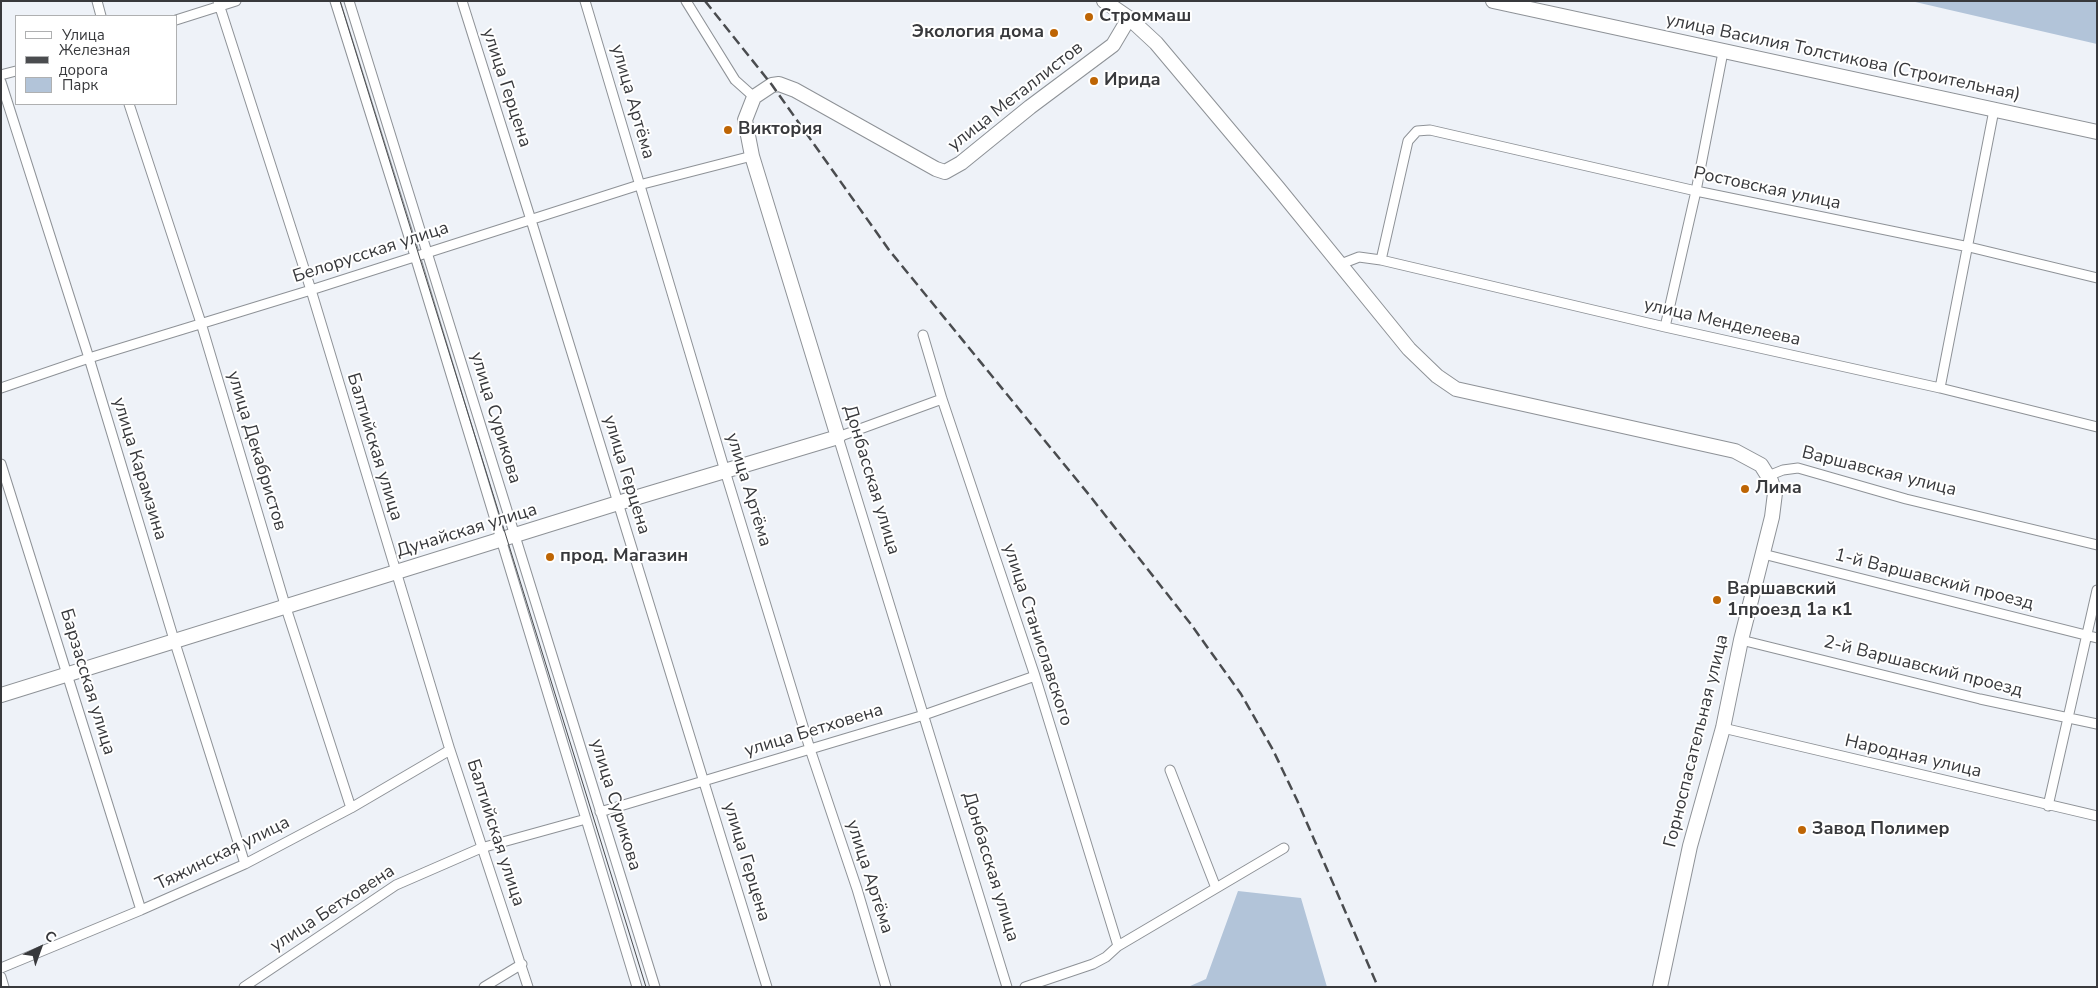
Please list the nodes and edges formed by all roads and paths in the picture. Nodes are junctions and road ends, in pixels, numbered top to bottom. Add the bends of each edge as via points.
1 (97, 1) edge
2 (236, 1) edge
3 (335, 1) edge
4 (349, 1) edge
5 (462, 1) edge
6 (585, 1) edge
7 (686, 1) edge
8 (1104, 1) edge
9 (1493, 1) edge
10 (218, 4) edge
11 (101, 15) edge
12 (1129, 18) junction
13 (178, 19) edge
14 (1723, 52) junction
15 (15, 71) edge
16 (1, 75) edge
17 (1, 82) edge
18 (754, 97) junction
19 (129, 105) edge
20 (1994, 110) junction
21 (2097, 132) edge
22 (752, 156) junction
23 (639, 185) junction
24 (1696, 191) junction
25 (531, 220) junction
26 (1969, 248) junction
27 (427, 252) junction
28 (415, 256) junction
29 (1380, 260) junction
30 (1341, 264) junction
31 (2097, 278) edge
32 (311, 290) junction
33 (201, 323) junction
34 (1664, 327) junction
35 (923, 335) dead end
36 (89, 358) junction
37 (1, 388) edge
38 (1940, 388) junction
39 (942, 399) junction
40 (2097, 427) edge
41 (838, 437) junction
42 (1, 464) edge
43 (725, 471) junction
44 (1768, 476) junction
45 (618, 503) junction
46 (508, 538) junction
47 (2097, 545) edge
48 (1762, 554) junction
49 (395, 573) junction
50 (2097, 590) edge
51 (286, 608) junction
52 (2085, 635) junction
53 (2097, 638) edge
54 (1741, 640) junction
55 (174, 642) junction
56 (68, 675) junction
57 (1035, 676) junction
58 (1, 695) edge
59 (924, 715) junction
60 (2068, 717) junction
61 (2097, 724) edge
62 (1723, 728) junction
63 (810, 749) junction
64 (450, 750) junction
65 (1170, 770) dead end
66 (704, 780) junction
67 (2048, 806) junction
68 (351, 808) junction
69 (600, 812) junction
70 (2097, 816) edge
71 (586, 819) junction
72 (481, 848) junction
73 (1284, 848) dead end
74 (245, 864) junction
75 (1216, 888) junction
76 (141, 910) junction
77 (1118, 946) junction
78 (522, 964) junction
79 (1, 968) edge
80 (1, 977) edge
81 (4, 987) edge
82 (244, 987) edge
83 (484, 987) edge
84 (528, 987) edge
85 (637, 987) edge
86 (655, 987) edge
87 (768, 987) edge
88 (886, 987) edge
89 (1007, 987) edge
90 (1025, 987) edge
91 (1660, 987) edge

1 - 11 street
2 - 10 street
3 - 28 street, улица Сурикова
4 - 27 street, улица Сурикова
5 - 25 street, улица Герцена
6 - 23 street, улица Артёма
7 - 18 street via 735,80
8 - 12 main road
9 - 14 main road, улица Василия Толстикова (Строительная)
10 - 13 street
10 - 32 street, Балтийская улица
12 - 18 main road, улица Металлистов via 1113,45 945,172 795,90 772,85
12 - 30 main road via 1156,43
14 - 20 main road, улица Василия Толстикова (Строительная)
14 - 24 street
15 - 16 street
17 - 36 street, улица Карамзина
18 - 22 main road, Донбасская улица via 744,120
19 - 33 street, улица Декабристов
20 - 21 main road, улица Василия Толстикова (Строительная)
20 - 26 street
22 - 23 street, Белорусская улица
22 - 41 main road, Донбасская улица
23 - 25 street, Белорусская улица
23 - 43 street, улица Артёма
24 - 26 street, Ростовская улица
24 - 29 street, Ростовская улица via 1430,130 1417,131 1408,141
24 - 34 street
25 - 27 street, Белорусская улица
25 - 45 street, улица Герцена
26 - 31 street, Ростовская улица
26 - 38 street
27 - 28 street, Белорусская улица
27 - 46 street, улица Сурикова
28 - 32 street, Белорусская улица
28 - 46 street, улица Сурикова
29 - 30 street, улица Менделеева via 1359,257
29 - 34 street, улица Менделеева
30 - 44 main road via 1420,362 1456,389 1735,451 1761,465
32 - 33 street, Белорусская улица
32 - 49 street, Балтийская улица
33 - 36 street, Белорусская улица
33 - 51 street, улица Декабристов
34 - 38 street, улица Менделеева
35 - 39 street, улица Станиславского
36 - 37 street, Белорусская улица
36 - 55 street, улица Карамзина
38 - 40 street, улица Менделеева
39 - 41 street, Дунайская улица
39 - 57 street, улица Станиславского
41 - 43 main road, Дунайская улица
41 - 59 street, Донбасская улица
42 - 56 street, Барзасская улица
43 - 45 main road, Дунайская улица
43 - 63 street, улица Артёма
44 - 47 street, Варшавская улица via 1798,468 1906,499
44 - 48 main road, Горноспасательная улица via 1775,493
45 - 46 main road, Дунайская улица
45 - 66 street, улица Герцена
46 - 49 main road, Дунайская улица
46 - 69 street, улица Сурикова
46 - 71 street, улица Сурикова
48 - 52 street, 1-й Варшавский проезд
48 - 54 main road, Горноспасательная улица
49 - 51 main road, Дунайская улица
49 - 64 street, Балтийская улица
50 - 52 street
51 - 55 main road, Дунайская улица
51 - 68 street, улица Декабристов
52 - 53 street, 1-й Варшавский проезд
52 - 60 street
54 - 60 street, 2-й Варшавский проезд
54 - 62 main road, Горноспасательная улица
55 - 56 main road, Дунайская улица
55 - 74 street, улица Карамзина
56 - 58 main road, Дунайская улица
56 - 76 street, Барзасская улица
57 - 59 street, улица Бетховена
57 - 77 street, улица Станиславского
59 - 63 street, улица Бетховена
59 - 89 street, Донбасская улица
60 - 61 street, 2-й Варшавский проезд
60 - 67 street
62 - 67 street, Народная улица
62 - 91 main road, Горноспасательная улица via 1690,846
63 - 66 street, улица Бетховена
63 - 88 street, улица Артёма
64 - 68 street, Тяжинская улица
64 - 72 street, Балтийская улица
65 - 75 street
66 - 69 street, улица Бетховена
66 - 87 street, улица Герцена
67 - 70 street, Народная улица
68 - 74 street, Тяжинская улица
69 - 86 street, улица Сурикова
71 - 72 street, улица Бетховена
71 - 85 street, улица Сурикова
72 - 78 street, Балтийская улица
72 - 82 street, улица Бетховена via 396,885
73 - 75 street
74 - 76 street, Тяжинская улица
75 - 77 street
76 - 79 street, Тяжинская улица
77 - 90 street via 1093,964
78 - 83 street
78 - 84 street, Балтийская улица
80 - 81 street

